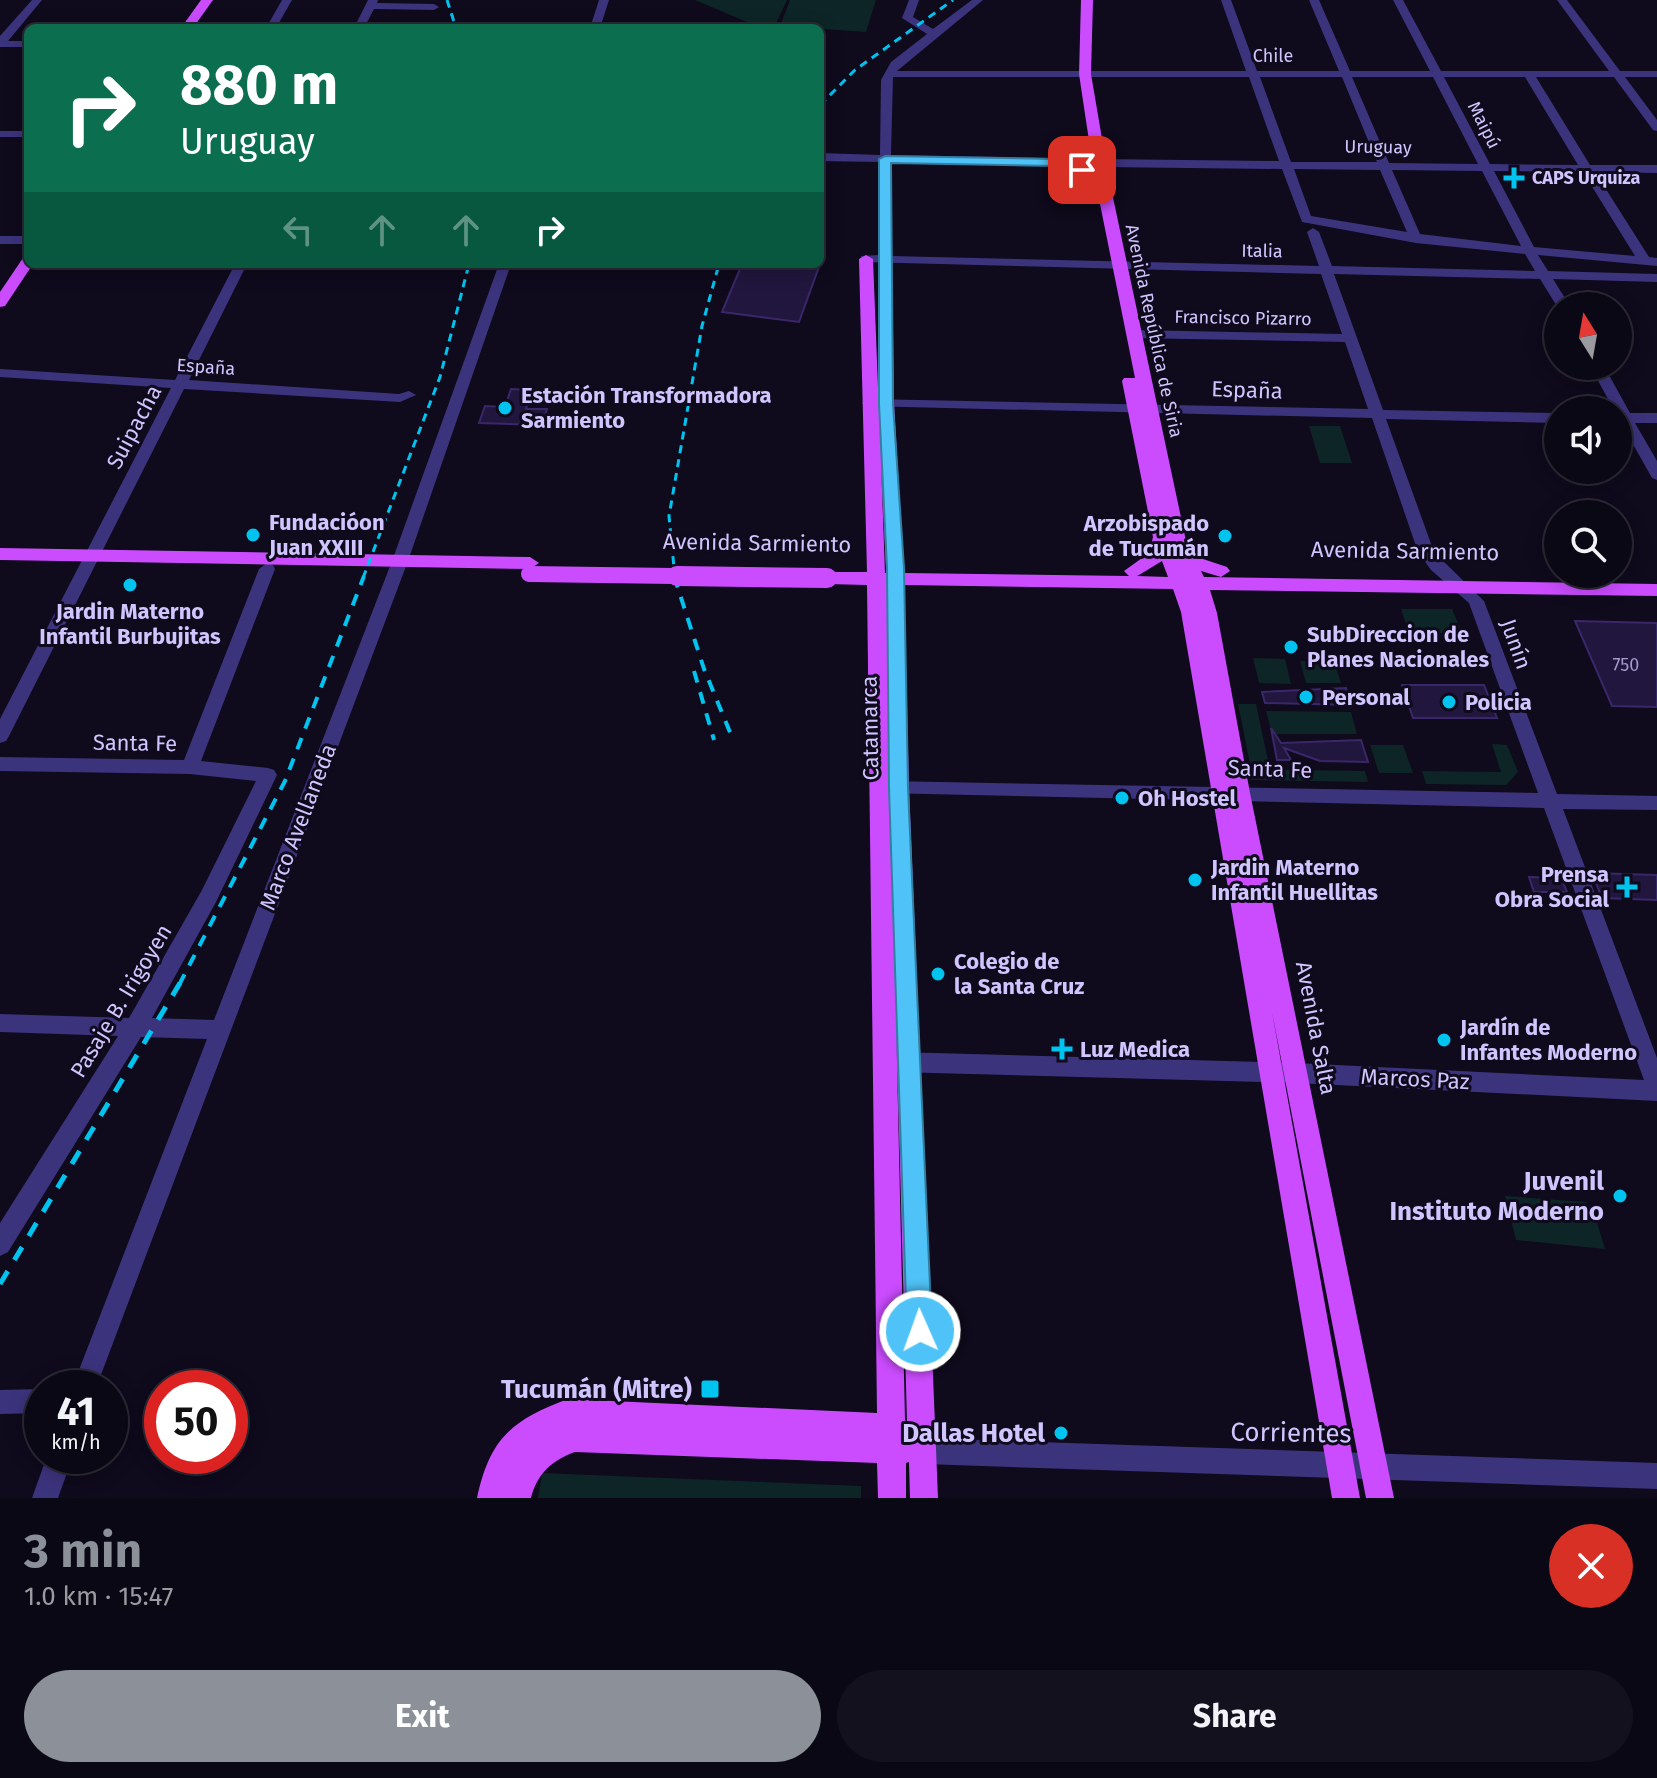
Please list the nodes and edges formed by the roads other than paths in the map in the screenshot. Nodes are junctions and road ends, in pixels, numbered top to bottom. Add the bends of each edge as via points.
1 (37, 0) edge
2 (207, 0) edge
3 (287, 0) edge
4 (604, 0) edge
5 (914, 0) edge
6 (978, 0) edge
7 (1076, 0) edge
8 (1087, 0) edge
9 (1226, 0) edge
10 (1314, 0) edge
11 (1398, 0) edge
12 (1562, 0) edge
13 (371, 3) edge
14 (434, 7) dead end
15 (190, 24) edge
16 (273, 24) edge
17 (361, 24) edge
18 (596, 24) edge
19 (934, 34) junction
20 (0, 43) edge
21 (24, 44) edge
22 (889, 74) junction
23 (1079, 74) junction
24 (1254, 74) junction
25 (1345, 74) junction
26 (1528, 74) junction
27 (1617, 74) junction
28 (1657, 74) edge
29 (1438, 75) junction
30 (1657, 128) edge
31 (0, 134) edge
32 (24, 134) edge
33 (824, 157) edge
34 (885, 159) junction
35 (1286, 164) junction
36 (1385, 165) junction
37 (1485, 166) junction
38 (1096, 168) junction
39 (1587, 168) junction
40 (1657, 169) edge
41 (1313, 232) dead end
42 (1416, 239) junction
43 (0, 240) edge
44 (24, 240) edge
45 (1530, 252) junction
46 (866, 259) joint
47 (885, 260) junction
48 (1651, 262) edge
49 (24, 267) edge
50 (1114, 267) junction
51 (239, 268) edge
52 (504, 268) edge
53 (1327, 270) junction
54 (1545, 273) junction
55 (1657, 278) edge
56 (1555, 292) edge
57 (0, 303) edge
58 (1134, 334) junction
59 (1351, 338) junction
60 (0, 373) edge
61 (181, 384) junction
62 (409, 395) dead end
63 (876, 403) junction
64 (1143, 409) junction
65 (1379, 416) junction
66 (1544, 418) edge
67 (1632, 418) edge
68 (1657, 418) edge
69 (1632, 434) edge
70 (1657, 475) edge
71 (1169, 539) junction
72 (874, 544) junction
73 (0, 554) edge
74 (89, 560) junction
75 (0, 565) edge
76 (397, 567) junction
77 (267, 569) junction
78 (834, 573) junction
79 (1446, 576) junction
80 (1135, 577) junction
81 (1187, 577) junction
82 (1227, 577) junction
83 (884, 579) junction
84 (1657, 579) edge
85 (1465, 588) junction
86 (1657, 590) edge
87 (1199, 613) junction
88 (0, 736) edge
89 (0, 764) edge
90 (190, 767) junction
91 (268, 775) joint
92 (890, 788) junction
93 (1230, 792) junction
94 (1549, 800) junction
95 (1657, 803) edge
96 (0, 1023) edge
97 (135, 1027) junction
98 (221, 1030) junction
99 (898, 1062) junction
100 (1283, 1073) junction
101 (1657, 1089) edge
102 (0, 1244) edge
103 (91, 1370) edge
104 (24, 1401) edge
105 (0, 1402) edge
106 (892, 1438) junction
107 (529, 1446) junction
108 (924, 1451) junction
109 (1375, 1464) junction
110 (1342, 1466) junction
111 (54, 1474) edge
112 (1657, 1476) edge
113 (45, 1498) edge
114 (491, 1498) edge
115 (517, 1498) edge
116 (892, 1498) edge
117 (924, 1498) edge
118 (1346, 1498) edge
119 (1380, 1498) edge

1 - 20 street
2 - 15 main road
3 - 16 street
4 - 18 street
5 - 19 street via 907,18
6 - 19 street
7 - 23 main road, Avenida República de Siria
8 - 23 main road, Avenida República de Siria
9 - 24 street
10 - 25 street
11 - 29 street, Maipú
12 - 27 street
13 - 14 street
13 - 17 street
19 - 22 street
20 - 21 street
22 - 23 street, Chile
22 - 34 street, Catamarca
23 - 24 street, Chile
23 - 38 main road, Avenida República de Siria
24 - 25 street, Chile
24 - 35 street
25 - 29 street, Chile
25 - 36 street
26 - 27 street, Chile
26 - 29 street, Chile
26 - 39 street
27 - 28 street, Chile
27 - 30 street
29 - 37 street, Maipú
31 - 32 street
33 - 34 street, Uruguay
34 - 38 street, Uruguay via 1055,162
34 - 47 street, Catamarca
35 - 36 street, Uruguay
35 - 38 street, Uruguay
35 - 42 street via 1306,219
36 - 37 street, Uruguay
36 - 42 street
37 - 39 street, Uruguay
37 - 45 street, Maipú
38 - 50 main road, Avenida República de Siria
39 - 40 street, Uruguay
39 - 48 street
41 - 53 street, Junín
42 - 45 street
43 - 44 street
45 - 48 street
45 - 54 street, Maipú
46 - 47 street, Italia
46 - 63 main road, Catamarca
47 - 50 street, Italia
47 - 63 main road, Catamarca
49 - 57 main road
50 - 53 street, Italia
50 - 58 main road, Avenida República de Siria
50 - 64 main road, Avenida República de Siria
51 - 61 street, Suipacha
52 - 76 street, Marco Avellaneda
53 - 54 street, Italia
53 - 59 street, Junín
54 - 55 street, Italia
54 - 56 street, Maipú
58 - 59 street, Francisco Pizarro
58 - 64 main road, Avenida República de Siria
59 - 65 street, Junín
60 - 61 street, España
61 - 62 street, España
61 - 74 street, Suipacha
63 - 64 street, España
63 - 72 main road, Catamarca
63 - 83 main road, Catamarca via 890,460
64 - 65 street, España
64 - 71 main road, Avenida República de Siria
65 - 66 street, España
65 - 79 street, Junín via 1426,552
67 - 68 street
69 - 70 street
71 - 80 main road
71 - 81 main road, Avenida República de Siria
71 - 82 main road via 1197,563
72 - 78 main road via 861,563
72 - 83 main road, Catamarca
73 - 74 main road, Avenida Sarmiento
74 - 75 main road, Avenida Sarmiento
74 - 76 main road, Avenida Sarmiento
74 - 77 main road, Avenida Sarmiento
74 - 88 street, Suipacha
76 - 77 main road, Avenida Sarmiento
76 - 78 main road, Avenida Sarmiento, bridge
76 - 98 street, Marco Avellaneda
77 - 90 street
78 - 83 main road, Avenida Sarmiento
78 - 83 main road via 867,586
79 - 82 main road, Avenida Sarmiento
79 - 84 main road, Avenida Sarmiento
79 - 85 street, Junín
80 - 81 main road, Avenida Sarmiento
80 - 83 main road, Avenida Sarmiento
80 - 87 main road via 1173,593
81 - 82 main road, Avenida Sarmiento
81 - 87 main road, Avenida Salta
82 - 85 main road, Avenida Sarmiento
82 - 87 main road
83 - 92 main road, Catamarca
85 - 86 main road, Avenida Sarmiento
85 - 94 street, Junín via 1476,601
87 - 93 main road, Avenida Salta
89 - 90 street, Santa Fe
90 - 91 street, Santa Fe
91 - 97 street, Pasaje B. Irigoyen via 217,884
92 - 93 street, Santa Fe
92 - 99 main road, Catamarca
93 - 94 street, Santa Fe
93 - 100 main road, Avenida Salta
94 - 95 street, Santa Fe
94 - 101 street, Junín
96 - 97 street
97 - 98 street
97 - 102 street, Pasaje B. Irigoyen
98 - 103 street, Marco Avellaneda
99 - 100 street, Marcos Paz
99 - 106 main road, Catamarca
99 - 108 main road, Catamarca
100 - 101 street, Marcos Paz
100 - 109 main road, Avenida Salta
100 - 110 main road, Avenida Salta
104 - 105 street
106 - 107 main road, Corrientes via 575,1438
106 - 108 main road, Corrientes
106 - 116 main road, Catamarca
107 - 114 main road via 508,1448 495,1472
107 - 115 main road
108 - 110 street, Corrientes
108 - 117 main road, Catamarca
109 - 110 street, Corrientes
109 - 112 street, Corrientes
109 - 119 main road, Avenida Salta
110 - 118 main road, Avenida Salta
111 - 113 street

